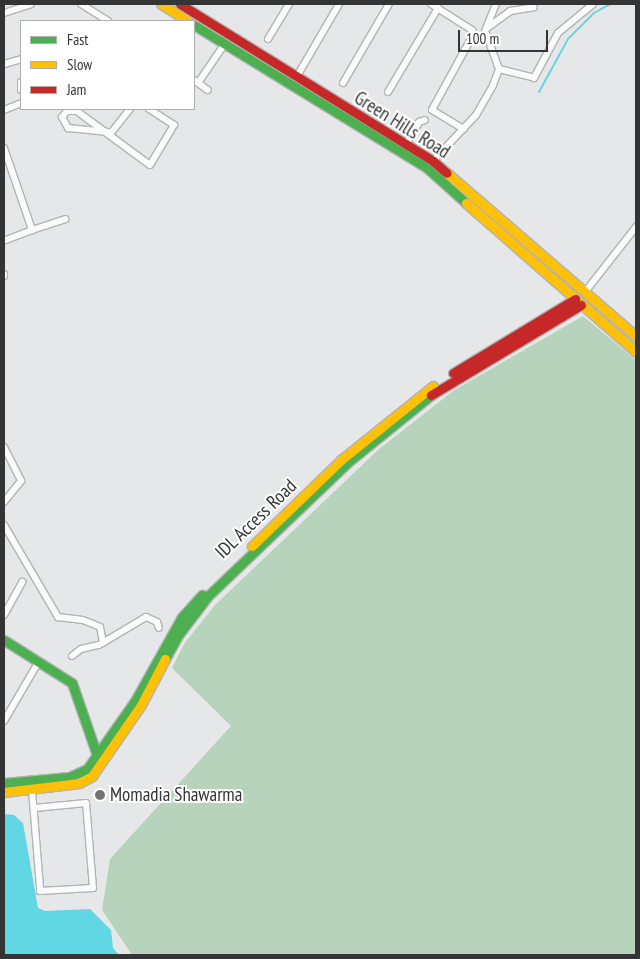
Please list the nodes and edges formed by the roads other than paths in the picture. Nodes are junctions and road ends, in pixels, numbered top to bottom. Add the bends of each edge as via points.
1 (31, 4) edge
2 (82, 4) edge
3 (161, 4) edge
4 (180, 4) edge
5 (289, 4) edge
6 (339, 4) edge
7 (389, 4) edge
8 (431, 4) edge
9 (496, 4) edge
10 (593, 4) edge
11 (534, 7) dead end
12 (438, 8) junction
13 (4, 13) edge
14 (106, 20) edge
15 (186, 20) edge
16 (195, 26) edge
17 (485, 30) junction
18 (474, 35) junction
19 (268, 39) dead end
20 (481, 40) dead end
21 (224, 45) junction
22 (20, 59) edge
23 (4, 64) edge
24 (499, 69) junction
25 (296, 78) junction
26 (196, 81) edge
27 (343, 83) dead end
28 (208, 90) dead end
29 (388, 92) dead end
30 (20, 103) edge
31 (4, 110) edge
32 (72, 110) edge
33 (78, 110) edge
34 (129, 110) edge
35 (152, 110) edge
36 (425, 120) dead end
37 (464, 130) junction
38 (111, 133) junction
39 (406, 144) junction
40 (4, 148) edge
41 (433, 161) junction
42 (426, 168) junction
43 (65, 219) dead end
44 (636, 227) edge
45 (32, 230) junction
46 (4, 241) edge
47 (585, 292) junction
48 (578, 302) junction
49 (636, 336) edge
50 (636, 352) edge
51 (4, 447) edge
52 (4, 502) edge
53 (4, 525) edge
54 (22, 582) dead end
55 (4, 615) edge
56 (160, 628) dead end
57 (4, 640) edge
58 (103, 643) junction
59 (72, 656) dead end
60 (39, 661) junction
61 (4, 721) edge
62 (99, 762) junction
63 (4, 783) edge
64 (32, 789) junction
65 (4, 792) edge
66 (34, 808) junction

1 - 13 street
2 - 14 street
3 - 15 street
4 - 25 street, Green Hills Road
5 - 19 street
6 - 25 street
7 - 27 street
8 - 12 street
9 - 17 street
10 - 24 street via 558,33 534,78
11 - 17 street via 510,11
12 - 18 street via 472,30
12 - 29 street
16 - 21 street, Green Hills Road
17 - 24 street
18 - 20 street
18 - 37 street via 432,110
21 - 26 street
21 - 42 street, Green Hills Road
22 - 23 street
24 - 37 street via 476,115
25 - 39 street, Green Hills Road
26 - 28 street
30 - 31 street
32 - 38 street via 62,117 68,128
33 - 38 street
34 - 38 street
35 - 38 street via 174,125 150,164
36 - 39 street via 420,122
37 - 41 street
39 - 41 street, Green Hills Road
40 - 45 street
41 - 42 street
41 - 47 street, Green Hills Road
42 - 48 street, Green Hills Road
43 - 45 street
44 - 47 street
45 - 46 street
47 - 49 street, Green Hills Road
48 - 50 street, Green Hills Road
48 - 62 street via 472,364 368,444 208,596 179,634 141,706
51 - 52 street via 20,481
53 - 58 street via 58,617 83,620 100,627
54 - 55 street
56 - 58 street via 157,622 146,617
57 - 60 street
58 - 59 street via 81,649
60 - 61 street
60 - 62 street via 72,683
62 - 63 street via 80,774
62 - 64 street via 79,783
64 - 65 street
64 - 66 street
66 - 66 street via 40,891 93,888 86,803

